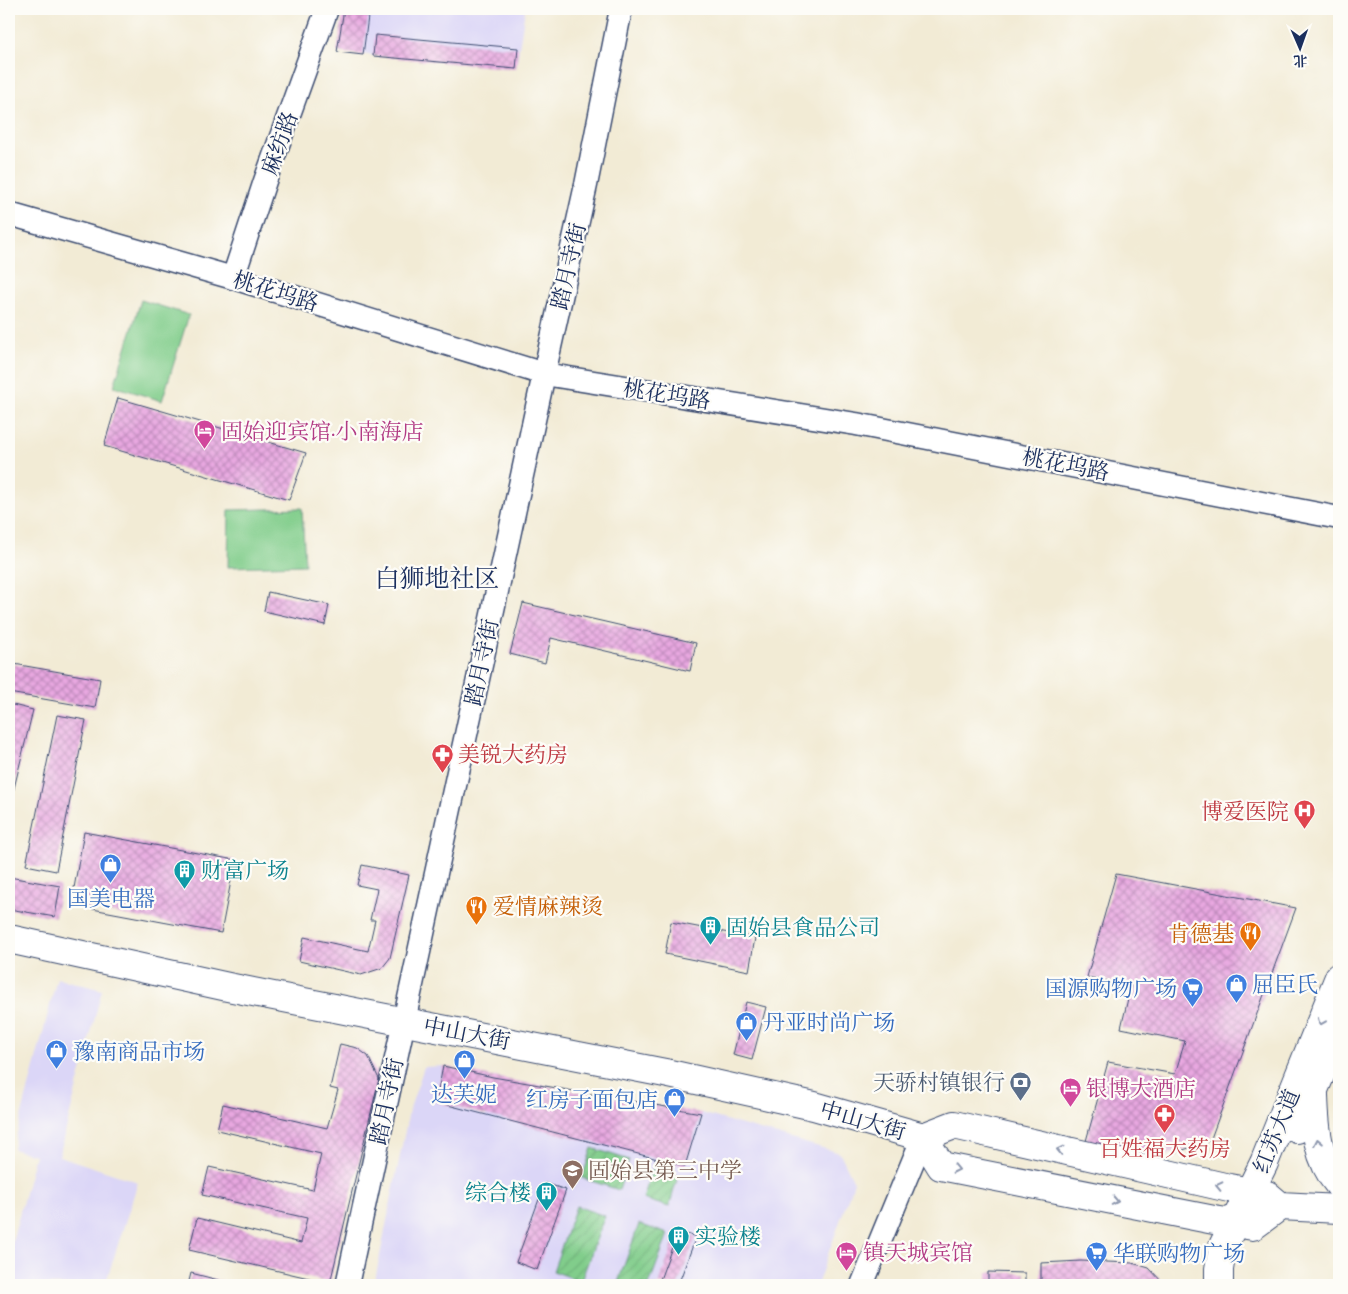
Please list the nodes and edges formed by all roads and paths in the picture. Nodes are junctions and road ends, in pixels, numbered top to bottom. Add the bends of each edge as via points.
1 (327, 9) edge
2 (621, 9) edge
3 (9, 214) edge
4 (233, 278) junction
5 (544, 374) junction
6 (1339, 518) edge
7 (9, 939) edge
8 (1339, 976) edge
9 (403, 1020) junction
10 (1339, 1032) edge
11 (1314, 1090) junction
12 (923, 1137) junction
13 (1339, 1185) edge
14 (1266, 1197) junction
15 (1339, 1209) edge
16 (1245, 1225) junction
17 (347, 1285) edge
18 (862, 1285) edge
19 (1219, 1285) edge
20 (1237, 1285) edge

1 - 4 street, 麻纺路
2 - 5 street, 踏月寺街
3 - 4 street, 桃花坞路
4 - 5 street, 桃花坞路
5 - 6 street, 桃花坞路 via 865,426
5 - 9 street, 踏月寺街
7 - 9 main road, 中山大街 via 228,987
8 -> 14 main road, 红苏大道
9 - 12 main road, 中山大街 via 814,1106
9 - 17 street, 踏月寺街
10 - 11 main road, 红苏大道
13 -> 11 main road via 1320,1150
11 - 14 main road, 红苏大道
14 -> 12 main road, 中山大街 via 954,1125
12 -> 16 main road, 中山大街 via 941,1166
12 - 18 street
14 - 15 main road, 中山大街
14 - 16 main road
16 - 19 main road via 1223,1246
16 - 20 main road

